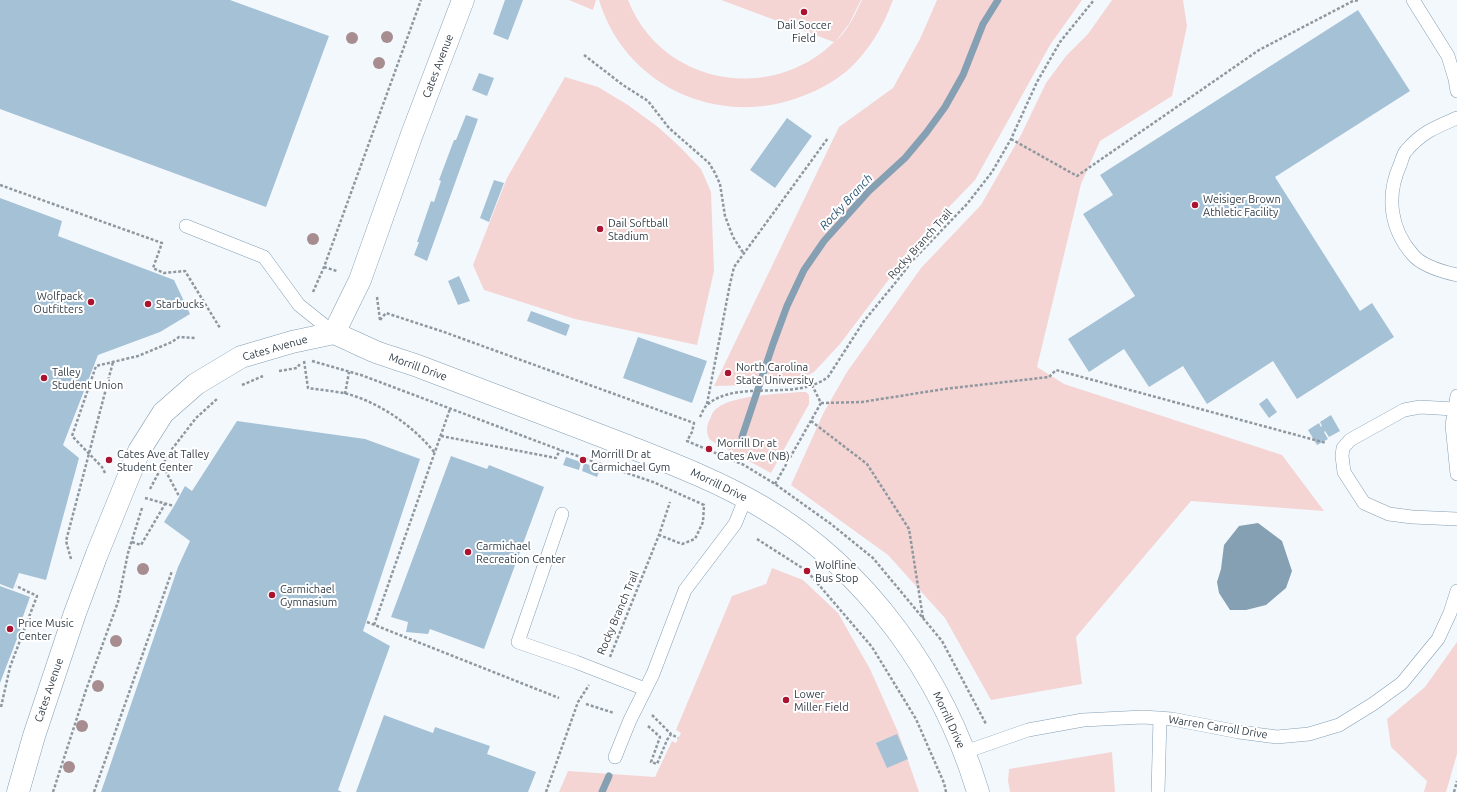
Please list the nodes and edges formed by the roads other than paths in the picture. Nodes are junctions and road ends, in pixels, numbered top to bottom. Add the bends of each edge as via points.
1 (463, 0) edge
2 (1413, 0) edge
3 (1457, 90) edge
4 (1457, 118) edge
5 (186, 226) dead end
6 (1457, 275) edge
7 (334, 333) junction
8 (1457, 396) edge
9 (1454, 409) junction
10 (1457, 474) edge
11 (746, 497) junction
12 (562, 514) dead end
13 (1457, 519) edge
14 (1457, 591) edge
15 (646, 690) junction
16 (1160, 718) junction
17 (965, 752) junction
18 (615, 757) dead end
19 (18, 792) edge
20 (978, 792) edge
21 (1158, 792) edge

1 - 7 street, Cates Avenue via 360,280
2 - 3 lane via 1448,56
4 - 6 lane via 1427,131 1406,152 1395,175 1390,201 1396,230 1414,256 1436,270
5 - 7 lane via 264,257 299,305
7 - 11 street, Morrill Drive via 699,474
7 - 19 street, Cates Avenue via 240,357 196,384 163,413 139,451 97,554 75,613
8 - 9 lane
9 - 10 lane via 1452,425
9 - 13 lane via 1420,407 1404,410 1350,440 1343,448 1342,456 1344,472 1364,503 1390,514
11 - 15 lane via 735,524 684,590
11 - 17 street, Morrill Drive via 807,538 883,612 913,652 933,686
12 - 15 lane via 518,642
14 - 16 lane, Warren Carroll Drive via 1438,639 1402,683 1338,725 1309,734 1277,737
15 - 18 lane
16 - 17 lane, Warren Carroll Drive via 1082,720 1028,730
16 - 21 lane
17 - 20 street, Morrill Drive

